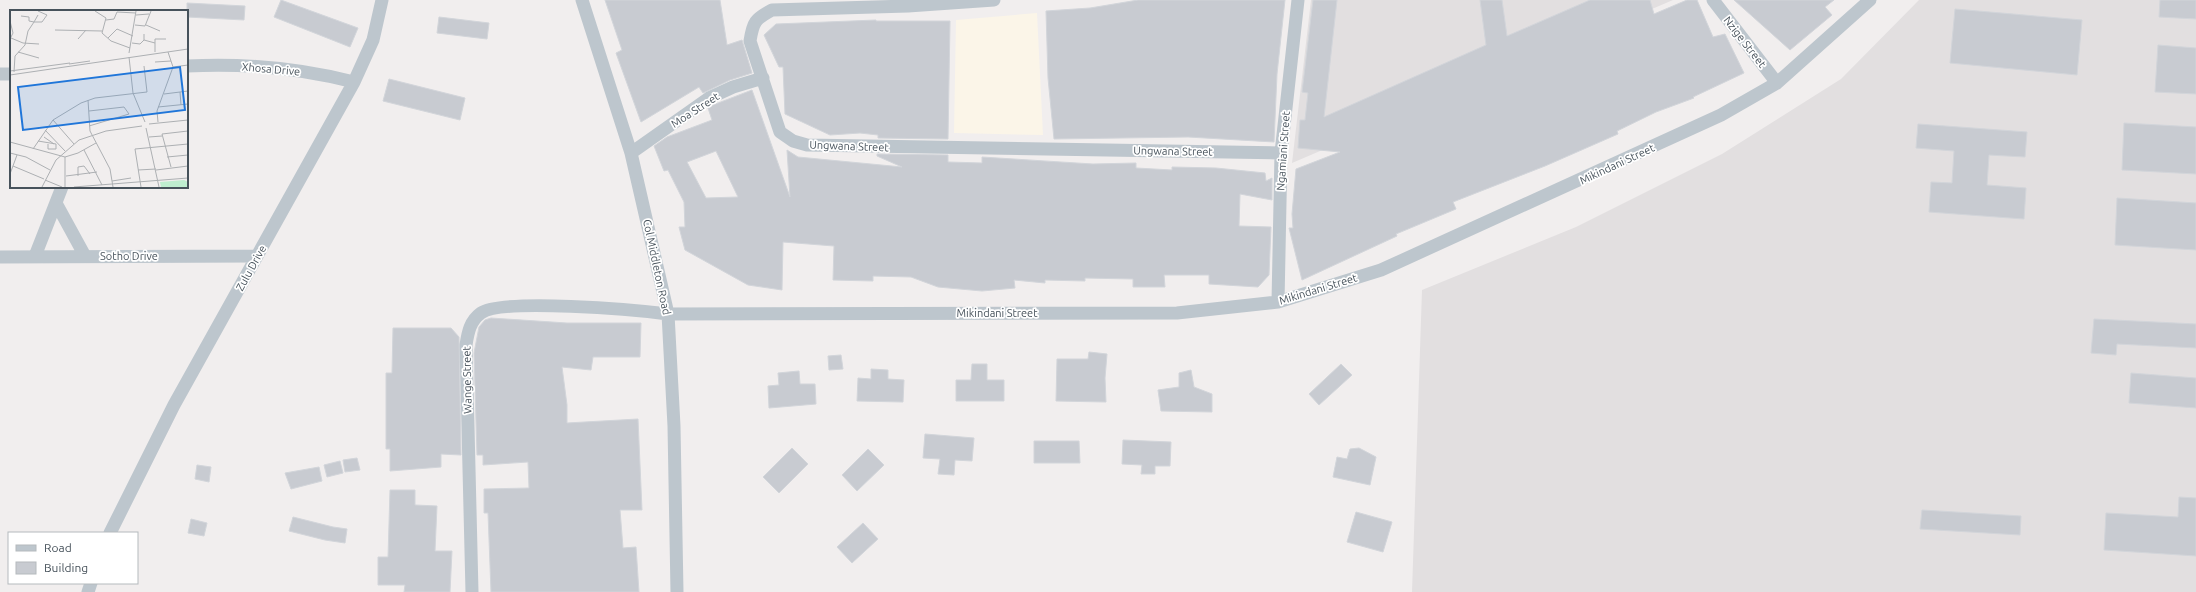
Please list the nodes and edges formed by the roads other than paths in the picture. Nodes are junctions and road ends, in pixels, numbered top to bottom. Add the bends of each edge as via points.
1 (382, 0) edge
2 (582, 0) edge
3 (994, 0) edge
4 (1298, 0) edge
5 (1713, 0) edge
6 (1870, 0) edge
7 (188, 66) edge
8 (763, 78) junction
9 (354, 82) junction
10 (1777, 83) junction
11 (631, 153) junction
12 (1281, 153) junction
13 (62, 188) edge
14 (56, 203) junction
15 (0, 256) edge
16 (35, 256) junction
17 (85, 256) junction
18 (257, 256) junction
19 (1278, 302) junction
20 (668, 314) junction
21 (110, 532) edge
22 (472, 592) edge
23 (677, 592) edge

1 - 9 street, Zulu Drive via 373,40
2 - 11 street, Col Middleton Road
3 - 8 street, Ungwana Street via 908,6 772,10 752,25 750,41
4 - 12 street, Ngamiani Street
5 - 10 street, Nzige Street
6 - 10 street, Mikindani Street
7 - 9 street, Xhosa Drive via 222,64 275,69 316,73
8 - 11 street, Moa Street via 732,87 709,98
8 - 12 street, Ungwana Street via 780,132 793,142 807,145
9 - 18 street, Zulu Drive
10 - 19 street, Mikindani Street via 1721,115 1388,267
11 - 20 street, Col Middleton Road
12 - 19 street, Ngamiani Street
13 - 14 street
14 - 16 street
14 - 17 street
15 - 16 street, Sotho Drive
16 - 17 street, Sotho Drive
17 - 18 street, Sotho Drive
18 - 21 street, Zulu Drive via 174,404
19 - 20 street, Mikindani Street via 1177,313
20 - 22 street, Wange Street via 587,307 497,308 482,312 473,320 466,345
20 - 23 street, Col Middleton Road via 674,426

